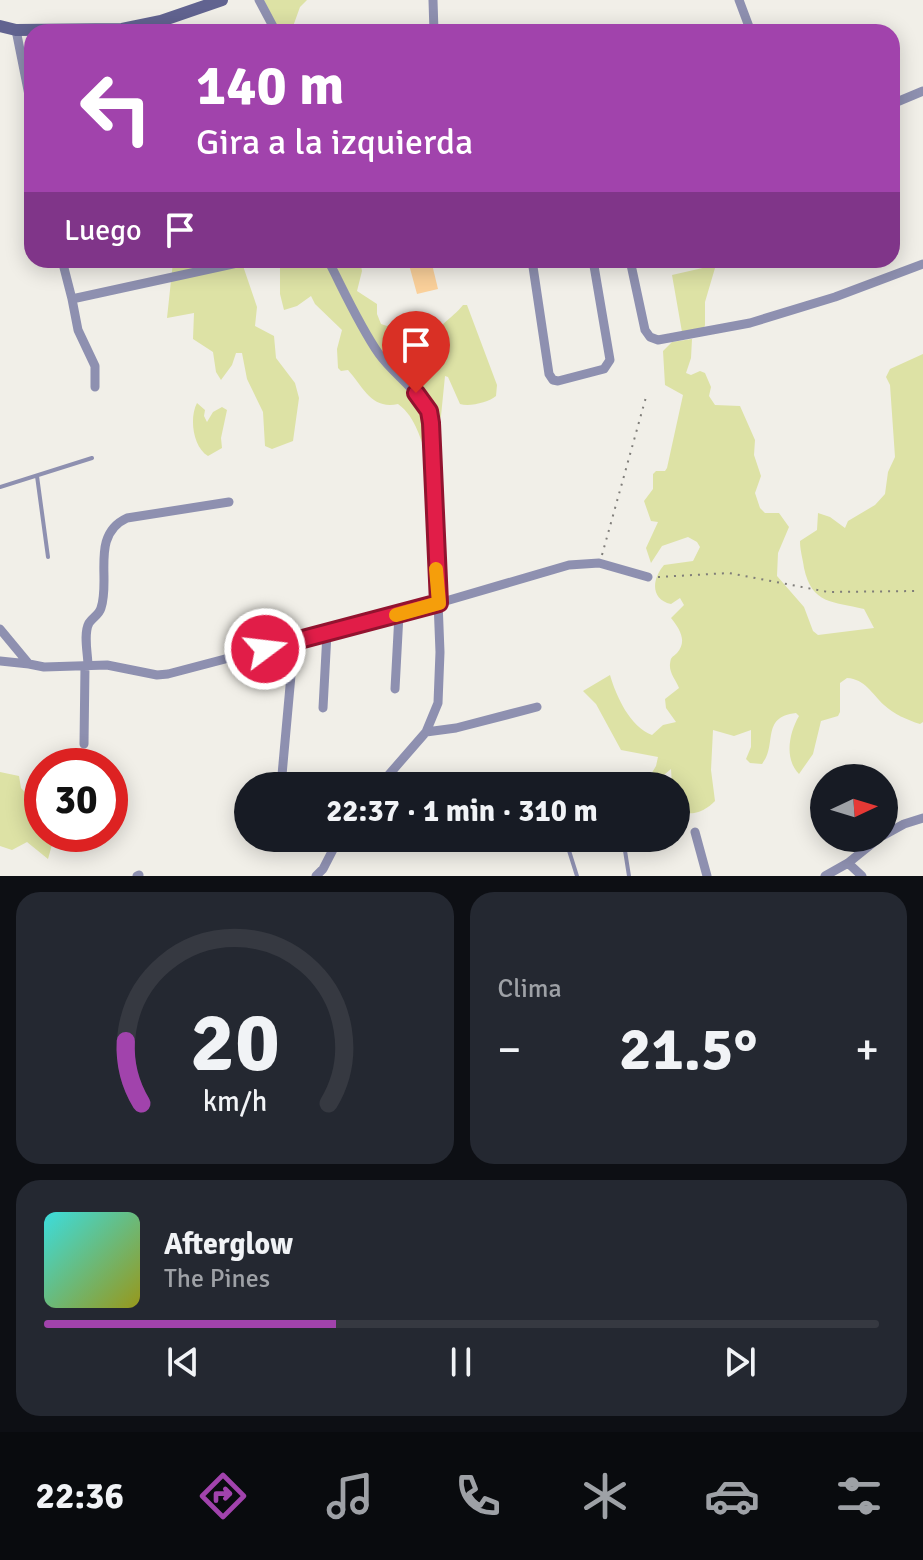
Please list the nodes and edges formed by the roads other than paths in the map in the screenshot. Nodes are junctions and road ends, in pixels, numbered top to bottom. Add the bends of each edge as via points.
1 (222, 0) edge
2 (259, 0) edge
3 (433, 0) edge
4 (739, 0) edge
5 (146, 24) edge
6 (272, 24) edge
7 (434, 24) edge
8 (748, 24) edge
9 (0, 26) edge
10 (16, 30) junction
11 (24, 30) edge
12 (24, 70) edge
13 (923, 91) edge
14 (900, 101) edge
15 (923, 264) edge
16 (64, 268) edge
17 (214, 268) edge
18 (332, 268) edge
19 (533, 268) edge
20 (594, 268) edge
21 (632, 268) edge
22 (72, 299) junction
23 (95, 387) dead end
24 (92, 458) dead end
25 (37, 476) junction
26 (0, 487) edge
27 (229, 502) dead end
28 (48, 557) dead end
29 (648, 577) road end
30 (439, 603) junction
31 (399, 614) junction
32 (0, 629) edge
33 (327, 633) junction
34 (294, 642) junction
35 (0, 661) edge
36 (29, 664) junction
37 (87, 666) junction
38 (395, 689) dead end
39 (537, 707) dead end
40 (323, 708) dead end
41 (426, 732) junction
42 (84, 744) dead end
43 (282, 772) edge
44 (391, 772) edge
45 (923, 818) edge
46 (898, 827) edge
47 (695, 832) dead end
48 (332, 852) edge
49 (569, 852) edge
50 (625, 852) edge
51 (862, 852) edge
52 (848, 863) junction
53 (316, 876) edge
54 (577, 876) edge
55 (629, 876) edge
56 (707, 876) edge
57 (825, 876) edge
58 (862, 876) edge

1 - 5 street
2 - 6 street
3 - 7 street
4 - 8 street
9 - 10 street
10 - 11 street
10 - 12 street
13 - 14 street
15 - 21 street via 750,323 658,340 645,330
16 - 22 street
17 - 22 street
18 - 30 street via 380,356 429,411
19 - 20 street via 549,374 558,381 604,369 610,360
22 - 23 street via 78,330 95,366
24 - 25 lane
25 - 26 lane
25 - 28 lane
27 - 37 street via 115,523 103,563 101,609 88,624
29 - 30 street via 599,563 569,565
30 - 31 street
30 - 41 street via 438,703
31 - 33 street
31 - 38 street
32 - 36 street
33 - 34 street
33 - 40 street
34 - 37 street via 168,674
34 - 43 street
35 - 36 street
36 - 37 street
37 - 42 street
39 - 41 street
41 - 44 street
45 - 46 street
47 - 56 street
48 - 53 street
49 - 54 lane
50 - 55 lane
51 - 52 street
52 - 57 street
52 - 58 street

